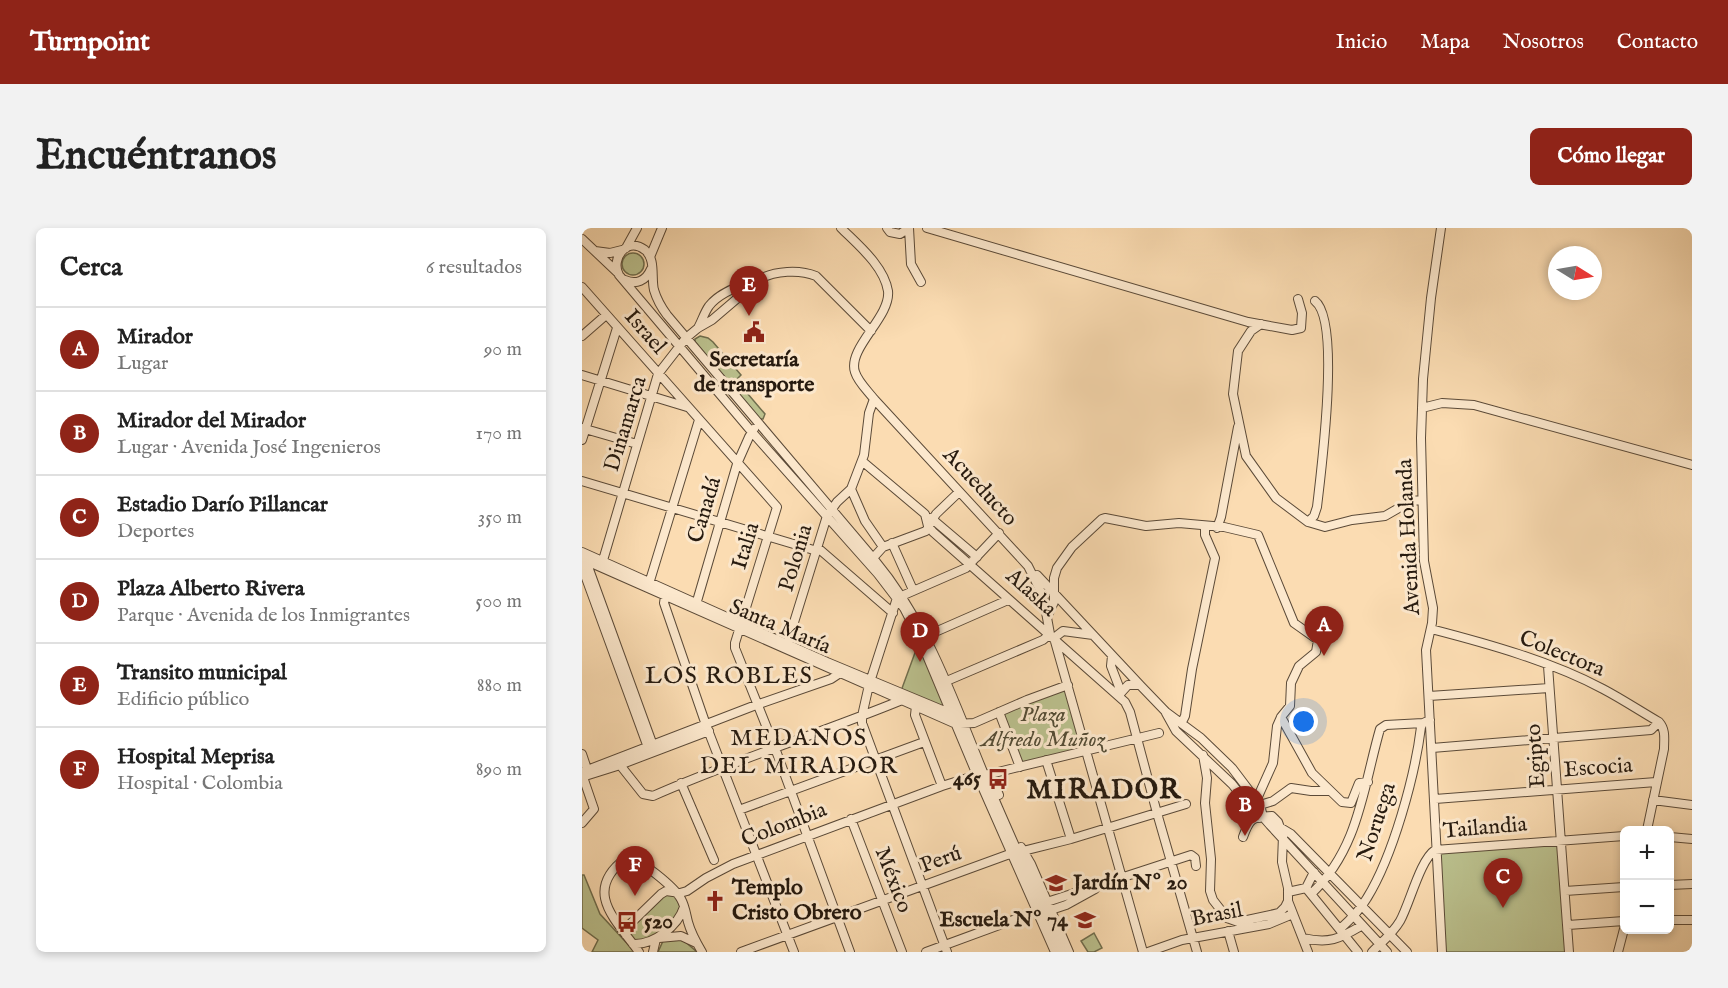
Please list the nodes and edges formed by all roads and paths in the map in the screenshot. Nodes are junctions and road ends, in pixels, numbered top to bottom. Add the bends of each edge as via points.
1 (637, 228) edge
2 (662, 228) edge
3 (841, 228) edge
4 (887, 228) edge
5 (909, 228) edge
6 (927, 228) edge
7 (1441, 228) edge
8 (582, 239) edge
9 (625, 248) junction
10 (594, 251) junction
11 (650, 257) junction
12 (651, 268) junction
13 (621, 276) junction
14 (760, 279) junction
15 (921, 282) dead end
16 (582, 287) edge
17 (1298, 299) dead end
18 (1315, 301) dead end
19 (606, 315) junction
20 (1261, 324) junction
21 (617, 328) junction
22 (698, 328) junction
23 (871, 331) junction
24 (582, 336) edge
25 (686, 338) junction
26 (679, 345) junction
27 (658, 374) junction
28 (582, 375) edge
29 (601, 381) junction
30 (650, 396) junction
31 (874, 399) junction
32 (689, 408) junction
33 (1422, 408) junction
34 (699, 420) junction
35 (1239, 420) junction
36 (759, 425) junction
37 (584, 428) edge
38 (752, 431) junction
39 (582, 440) edge
40 (638, 444) junction
41 (862, 461) junction
42 (737, 464) junction
43 (1692, 465) edge
44 (582, 481) edge
45 (851, 489) junction
46 (624, 492) junction
47 (959, 492) junction
48 (1422, 500) junction
49 (672, 507) junction
50 (777, 507) joint
51 (830, 513) junction
52 (720, 521) junction
53 (1308, 522) junction
54 (931, 523) junction
55 (1205, 526) junction
56 (1218, 528) junction
57 (999, 533) junction
58 (768, 536) junction
59 (892, 543) junction
60 (883, 547) junction
61 (818, 550) junction
62 (582, 552) edge
63 (977, 557) junction
64 (873, 558) junction
65 (583, 562) edge
66 (601, 564) junction
67 (970, 564) junction
68 (1028, 566) junction
69 (649, 586) junction
70 (913, 590) junction
71 (1055, 593) junction
72 (665, 596) junction
73 (900, 596) junction
74 (1008, 600) junction
75 (695, 606) junction
76 (893, 613) junction
77 (1047, 617) junction
78 (741, 627) junction
79 (1431, 629) junction
80 (1093, 635) junction
81 (926, 636) junction
82 (1052, 636) junction
83 (787, 647) junction
84 (1112, 656) junction
85 (1548, 666) junction
86 (840, 673) junction
87 (870, 682) junction
88 (943, 683) junction
89 (1068, 685) junction
90 (1140, 685) junction
91 (1550, 688) junction
92 (1120, 693) junction
93 (1429, 696) junction
94 (902, 700) junction
95 (756, 705) junction
96 (916, 706) junction
97 (999, 712) junction
98 (1166, 712) junction
99 (862, 716) junction
100 (951, 716) junction
101 (1281, 717) junction
102 (1182, 722) junction
103 (1426, 722) junction
104 (1659, 722) junction
105 (960, 725) junction
106 (707, 728) junction
107 (1159, 733) dead end
108 (1137, 739) junction
109 (1553, 739) junction
110 (924, 742) junction
111 (775, 748) junction
112 (1432, 748) junction
113 (651, 749) junction
114 (1086, 751) junction
115 (582, 754) edge
116 (1203, 755) junction
117 (1046, 760) junction
118 (876, 761) junction
119 (620, 765) junction
120 (722, 767) junction
121 (1020, 767) junction
122 (584, 774) edge
123 (981, 775) junction
124 (1368, 782) junction
125 (1656, 782) junction
126 (681, 783) junction
127 (942, 786) junction
128 (1557, 789) junction
129 (1329, 791) junction
130 (791, 792) junction
131 (1435, 800) junction
132 (1653, 800) junction
133 (1258, 803) junction
134 (1186, 804) dead end
135 (892, 805) junction
136 (1692, 805) edge
137 (739, 810) junction
138 (1157, 813) junction
139 (851, 819) junction
140 (1263, 819) junction
141 (582, 824) edge
142 (1648, 826) edge
143 (1109, 828) junction
144 (1281, 828) junction
145 (807, 836) junction
146 (1620, 836) edge
147 (1243, 837) dead end
148 (1674, 837) edge
149 (1071, 839) junction
150 (1283, 839) junction
151 (1692, 839) edge
152 (1561, 840) junction
153 (1437, 849) junction
154 (1015, 853) junction
155 (757, 855) junction
156 (714, 860) dead end
157 (1170, 861) junction
158 (1196, 866) dead end
159 (1314, 872) junction
160 (1330, 874) junction
161 (1122, 877) junction
162 (1323, 882) junction
163 (1692, 884) edge
164 (1674, 885) edge
165 (922, 886) junction
166 (1620, 887) edge
167 (1308, 891) junction
168 (1565, 891) junction
169 (674, 892) junction
170 (1288, 896) junction
171 (881, 902) junction
172 (1049, 906) junction
173 (1362, 906) junction
174 (684, 907) junction
175 (1032, 913) junction
176 (1293, 914) junction
177 (1353, 916) junction
178 (837, 917) junction
179 (1674, 920) edge
180 (1692, 920) edge
181 (1620, 921) edge
182 (1568, 925) junction
183 (1361, 926) junction
184 (1228, 931) junction
185 (1342, 932) junction
186 (1623, 934) edge
187 (626, 935) junction
188 (788, 935) junction
189 (1390, 935) junction
190 (1304, 938) junction
191 (656, 939) junction
192 (1193, 939) junction
193 (633, 944) junction
194 (697, 944) junction
195 (1380, 944) junction
196 (946, 948) edge
197 (639, 952) edge
198 (653, 952) edge
199 (702, 952) edge
200 (741, 952) edge
201 (794, 952) edge
202 (850, 952) edge
203 (902, 952) edge
204 (926, 952) edge
205 (1050, 952) edge
206 (1055, 952) edge
207 (1063, 952) edge
208 (1069, 952) edge
209 (1143, 952) edge
210 (1148, 952) edge
211 (1197, 952) edge
212 (1234, 952) edge
213 (1308, 952) edge
214 (1358, 952) edge
215 (1372, 952) edge
216 (1387, 952) edge
217 (1407, 952) edge
218 (1442, 952) edge
219 (1569, 952) edge
220 (1618, 952) edge

1 - 9 street
2 - 11 street
3 - 23 street via 881,272 887,290 887,301
4 - 5 street via 900,234
5 - 15 street via 911,264
6 - 20 street
7 - 33 street, Avenida Holanda
8 - 10 street
9 - 10 street
9 - 11 street via 640,247
9 - 13 street via 617,258
10 - 13 street
11 - 12 street
12 - 13 street via 642,280 633,282
12 - 25 street via 659,304
13 - 26 street
14 - 22 street, Dinamarca
14 - 22 street via 720,296 709,306
14 - 23 street via 776,273 812,274 823,280
16 - 19 street, Israel
17 - 20 street via 1301,328
18 - 53 street via 1323,314 1328,354 1325,438 1317,507
19 - 21 street, Israel
19 - 24 street
20 - 35 street via 1251,331 1237,356 1233,394
21 - 27 street, Israel
21 - 29 street
22 - 25 street, Dinamarca
23 - 31 street, Acueducto via 854,362 855,373
25 - 26 street, Dinamarca
25 - 36 street
26 - 27 street, Dinamarca
26 - 38 street
27 - 30 street, Dinamarca
27 - 32 street, Israel
28 - 29 street
29 - 30 street
29 - 37 street
30 - 32 street
30 - 40 street, Dinamarca
31 - 41 street
31 - 47 street, Acueducto
32 - 34 street, Israel
33 - 43 street via 1442,403 1474,405
33 - 48 street, Avenida Holanda
34 - 42 street, Israel
34 - 49 street
35 - 53 street via 1243,449 1252,467 1276,498
35 - 56 street
36 - 38 street, Canadá
36 - 51 street
37 - 39 street
37 - 40 street
38 - 42 street, Canadá
38 - 51 street
40 - 46 street, Dinamarca
41 - 45 street
41 - 54 street, Alaska
42 - 50 street, Israel
42 - 52 street, Canadá
44 - 46 street
45 - 51 street, Polonia
45 - 60 street via 865,521
46 - 49 street
46 - 66 street, Dinamarca
47 - 54 street
47 - 57 street, Acueducto
48 - 53 street via 1411,501 1377,518 1329,527
48 - 79 street, Avenida Holanda via 1425,570 1433,608
49 - 52 street
49 - 69 street
50 - 58 street, Italia
51 - 61 street, Polonia
51 - 64 street
51 - 73 street
52 - 58 street
52 - 75 street, Canadá
54 - 59 street via 926,531
54 - 63 street, Alaska
54 - 67 street, Alaska
55 - 56 street
55 - 71 street via 1146,526 1102,519 1063,559 1054,578
55 - 102 street via 1204,535 1215,558
56 - 101 street via 1257,535 1294,623 1318,640 1316,652 1294,674 1290,706
57 - 63 street
57 - 68 street, Acueducto
58 - 61 street
58 - 78 street, Italia
59 - 60 street
59 - 70 street
60 - 64 street
61 - 76 street
61 - 83 street, Polonia
62 - 66 street, Santa María
63 - 67 street
64 - 73 street
65 - 66 street, Santa María
65 - 113 street
66 - 69 street, Santa María
67 - 70 street
67 - 74 street, Alaska
68 - 71 street
68 - 77 street, Acueducto via 1039,585
69 - 72 street, Santa María
69 - 75 street, Santa María
70 - 73 street
71 - 77 street
71 - 80 street
72 - 75 street, Santa María
72 - 106 street via 666,610
73 - 76 street
73 - 81 street
73 - 88 street
74 - 81 street
74 - 82 street, Alaska
75 - 78 street, Santa María
76 - 87 street
77 - 82 street, Acueducto
78 - 83 street, Santa María
78 - 95 street, Italia via 735,648
79 - 85 street, Colectora
79 - 93 street, Avenida Holanda via 1426,645
80 - 82 street via 1063,630
80 - 84 street
81 - 88 street
82 - 88 street
82 - 89 street, Acueducto
82 - 92 street, Alaska
83 - 86 street, Santa María
83 - 87 street, Santa María
84 - 90 street
84 - 92 street via 1111,666
85 - 91 street, Egipto
85 - 104 street, Colectora via 1603,689
86 - 87 street, Santa María
86 - 95 street
87 - 94 street, Santa María
87 - 99 street
87 - 100 street, Santa María
88 - 100 street
89 - 97 street
89 - 114 street, Acueducto
90 - 92 street via 1128,686
90 - 98 street
91 - 93 street
91 - 109 street, Egipto
92 - 108 street
93 - 103 street, Avenida Holanda
94 - 96 street, Santa María
94 - 99 street
95 - 106 street
95 - 111 street, Italia
96 - 100 street, Santa María
96 - 110 street via 915,716
97 - 105 street
97 - 121 street
98 - 102 street
98 - 116 street via 1176,731
99 - 111 street
99 - 118 street
100 - 105 street, Santa María
100 - 105 street
100 - 123 street
101 - 129 street via 1312,773
101 - 133 street via 1274,763
102 - 133 street via 1232,768
103 - 112 street, Avenida Holanda
103 - 124 street via 1386,724 1380,729
103 - 173 street, Noruega via 1394,835
104 - 109 street via 1651,730
104 - 125 street via 1665,735
105 - 123 street
106 - 113 street
106 - 120 street
107 - 108 street, Colombia
108 - 114 street, Colombia
108 - 138 street
109 - 112 street
109 - 128 street, Egipto
110 - 118 street
110 - 127 street
111 - 120 street
111 - 130 street, Italia
112 - 131 street, Avenida Holanda
113 - 119 street
113 - 122 street
114 - 117 street, Colombia
114 - 143 street, Acueducto
115 - 122 street
116 - 140 street
116 - 170 street via 1213,900 1227,918 1238,922 1279,912 1285,908
117 - 121 street, Colombia
117 - 149 street
118 - 130 street
118 - 135 street
119 - 122 street
119 - 126 street via 647,796
120 - 126 street
120 - 137 street
121 - 123 street, Colombia
122 - 141 street via 594,809
123 - 127 street, Colombia
123 - 154 street
123 - 154 street
124 - 129 street via 1359,783 1348,804
124 - 160 street via 1354,826
125 - 128 street, Escocia
125 - 132 street
126 - 156 street
127 - 135 street, Colombia
128 - 131 street, Escocia
128 - 152 street, Egipto
129 - 133 street via 1291,788 1274,801
130 - 137 street
130 - 145 street, Italia
131 - 153 street, Avenida Holanda
132 - 136 street
132 - 142 street
133 - 140 street
134 - 138 street, Perú
135 - 139 street, Colombia
135 - 165 street
137 - 155 street
138 - 143 street, Perú
138 - 157 street
139 - 145 street, Colombia
139 - 171 street, México
140 - 144 street via 1276,818
140 - 147 street via 1250,821
140 - 150 street
143 - 149 street, Perú
143 - 161 street, Acueducto
144 - 150 street
144 - 160 street
145 - 155 street, Colombia
145 - 178 street, Italia
146 - 152 street, Tailandia
148 - 151 street
149 - 154 street, Perú
150 - 159 street
150 - 170 street via 1282,862
152 - 153 street, Tailandia
152 - 168 street, Egipto
153 - 189 street, Tailandia via 1427,859
153 - 218 street, Avenida Holanda
154 - 165 street, Perú
154 - 172 street via 1031,864
154 - 175 street
154 - 206 street
154 - 207 street
155 - 169 street, Colombia via 723,868 687,891
155 - 188 street
157 - 158 street via 1191,855
157 - 161 street
157 - 192 street
159 - 162 street
159 - 167 street
160 - 162 street
160 - 173 street
161 - 172 street
161 - 209 street, Acueducto
162 - 167 street
162 - 177 street
163 - 164 street
165 - 171 street, Perú
165 - 196 street
166 - 168 street
167 - 170 street
167 - 185 street
168 - 182 street, Egipto
169 - 174 street
169 - 187 street, Colombia via 661,894 629,925
169 - 187 street via 656,873 630,857 614,866 596,886 602,910
170 - 176 street
171 - 178 street, Perú
171 - 203 street, México
172 - 208 street
173 - 177 street, Noruega
173 - 189 street
174 - 191 street via 680,917
174 - 194 street
175 - 196 street
175 - 205 street
176 - 184 street, Brasil via 1269,924
176 - 190 street
177 - 183 street
177 - 185 street, Noruega
178 - 188 street, Perú
178 - 202 street, Italia
179 - 180 street
181 - 182 street
182 - 219 street, Egipto
183 - 185 street
183 - 195 street
184 - 192 street, Brasil
184 - 212 street
185 - 190 street via 1334,940 1322,942
185 - 214 street
186 - 220 street
187 - 193 street
188 - 200 street, Perú
188 - 201 street
189 - 195 street, Tailandia
189 - 217 street
190 - 213 street
191 - 193 street
191 - 194 street via 681,936
191 - 198 street
192 - 210 street, Brasil
192 - 211 street
193 - 197 street
194 - 199 street
195 - 215 street, Tailandia
195 - 216 street
196 - 204 street

